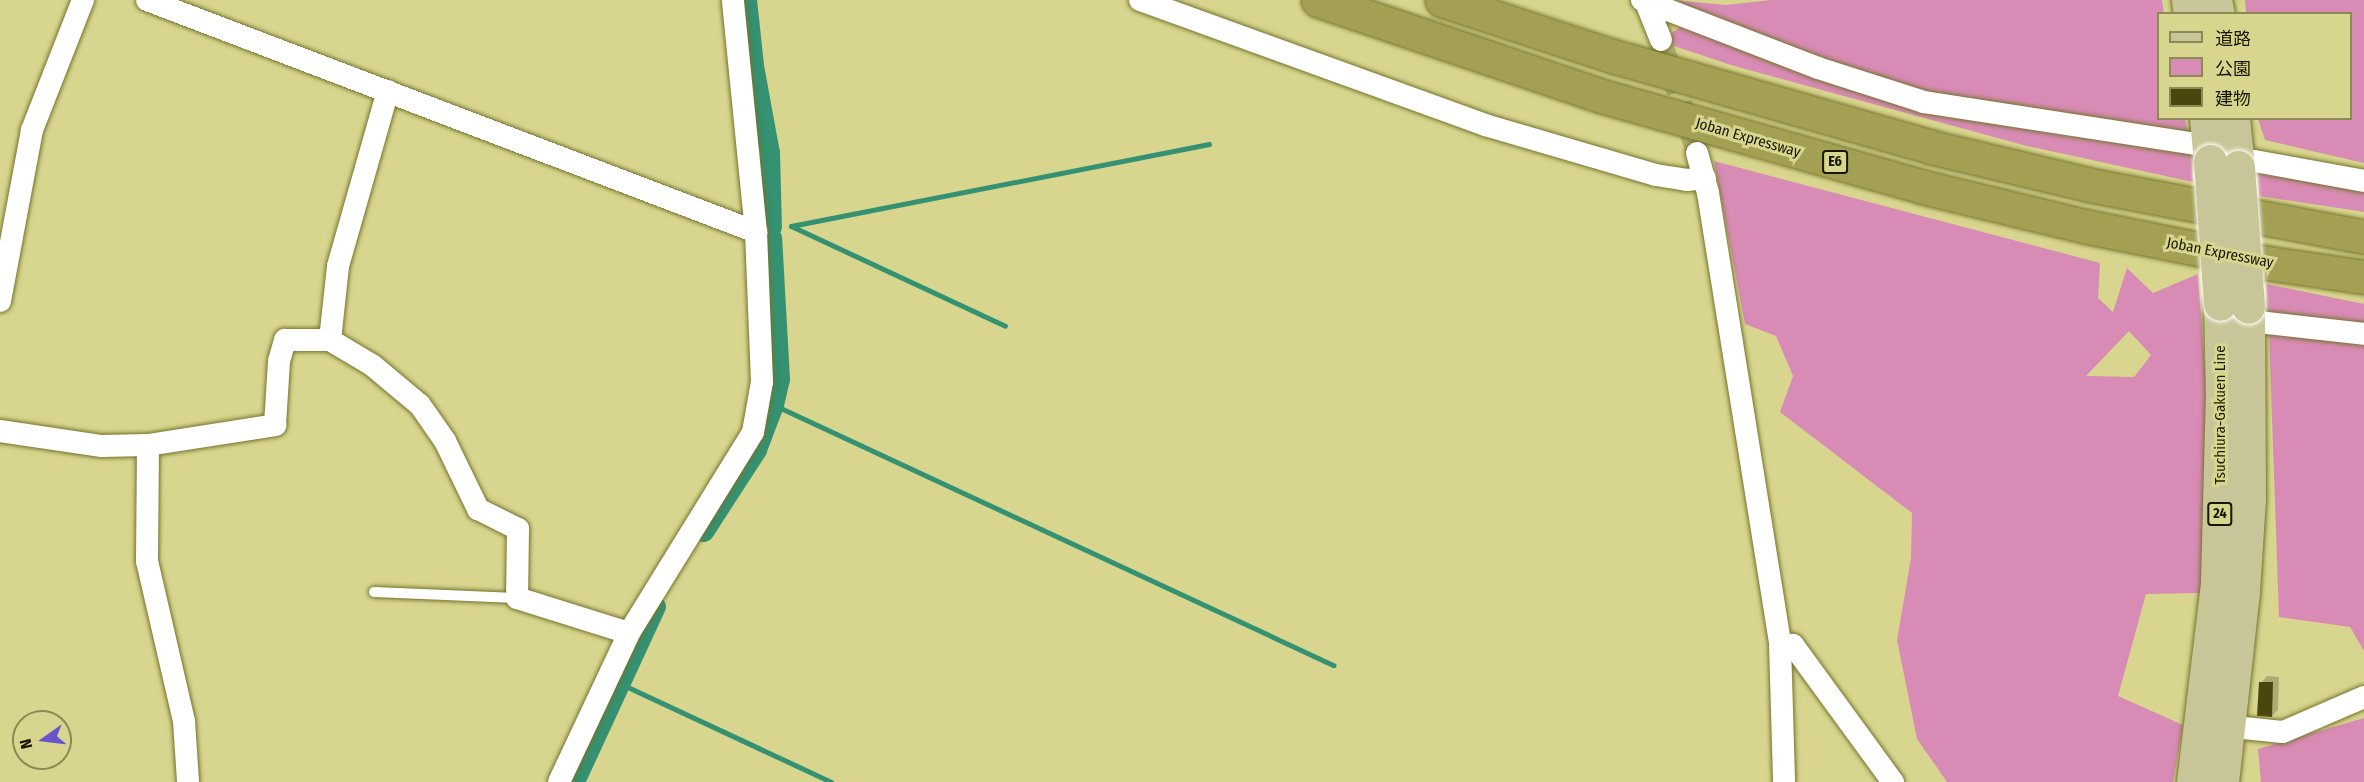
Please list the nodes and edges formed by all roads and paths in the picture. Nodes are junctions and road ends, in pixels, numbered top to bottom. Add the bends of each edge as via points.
1 (83, 0) edge
2 (147, 0) edge
3 (733, 0) edge
4 (1140, 0) edge
5 (1318, 0) edge
6 (1442, 0) edge
7 (1644, 0) edge
8 (1169, 6) edge
9 (1661, 40) tunnel mouth
10 (388, 92) junction
11 (2232, 120) edge
12 (2220, 150) edge
13 (1697, 153) tunnel mouth
14 (1705, 178) junction
15 (2364, 181) edge
16 (756, 232) junction
17 (2364, 237) edge
18 (2364, 277) edge
19 (0, 301) edge
20 (2239, 311) junction
21 (2364, 334) edge
22 (330, 340) junction
23 (0, 431) edge
24 (148, 445) junction
25 (374, 592) dead end
26 (517, 598) junction
27 (629, 633) junction
28 (1780, 644) junction
29 (2364, 697) edge
30 (2216, 725) junction
31 (188, 782) edge
32 (559, 782) edge
33 (1784, 782) edge
34 (1893, 782) edge
35 (2193, 782) edge
36 (2222, 782) edge

1 - 19 street via 32,130
2 - 10 street
3 - 16 street
4 - 8 street
5 - 18 highway, Joban Expressway / E6 via 1602,96 1923,188 2084,226 2268,263
6 - 17 highway via 1612,56 1931,147 2090,185
7 - 9 street
7 - 12 street via 1818,68 1924,102
8 - 14 street via 1485,125 1656,175 1687,180
10 - 16 street
10 - 22 street via 338,266
11 - 12 main road, Tsuchiura-Gakuen Line / 24
12 - 15 street
12 - 20 main road, Tsuchiura-Gakuen Line / 24, bridge
13 - 14 street
14 - 28 street
16 - 27 street via 762,382 753,432
20 - 21 street
20 - 30 main road, Tsuchiura-Gakuen Line / 24 via 2222,397
22 - 24 street via 285,340 279,361 276,425
22 - 26 street via 372,365 420,405 446,441 478,509 518,530
23 - 24 street via 102,446
24 - 31 street via 147,561 184,721
25 - 26 lane
26 - 27 street
27 - 32 street
28 - 33 street
28 - 34 street via 1793,645
29 - 30 street via 2283,732
30 - 35 main road, Tsuchiura-Gakuen Line / 24
30 - 36 main road, Tsuchiura-Gakuen Line / 24

